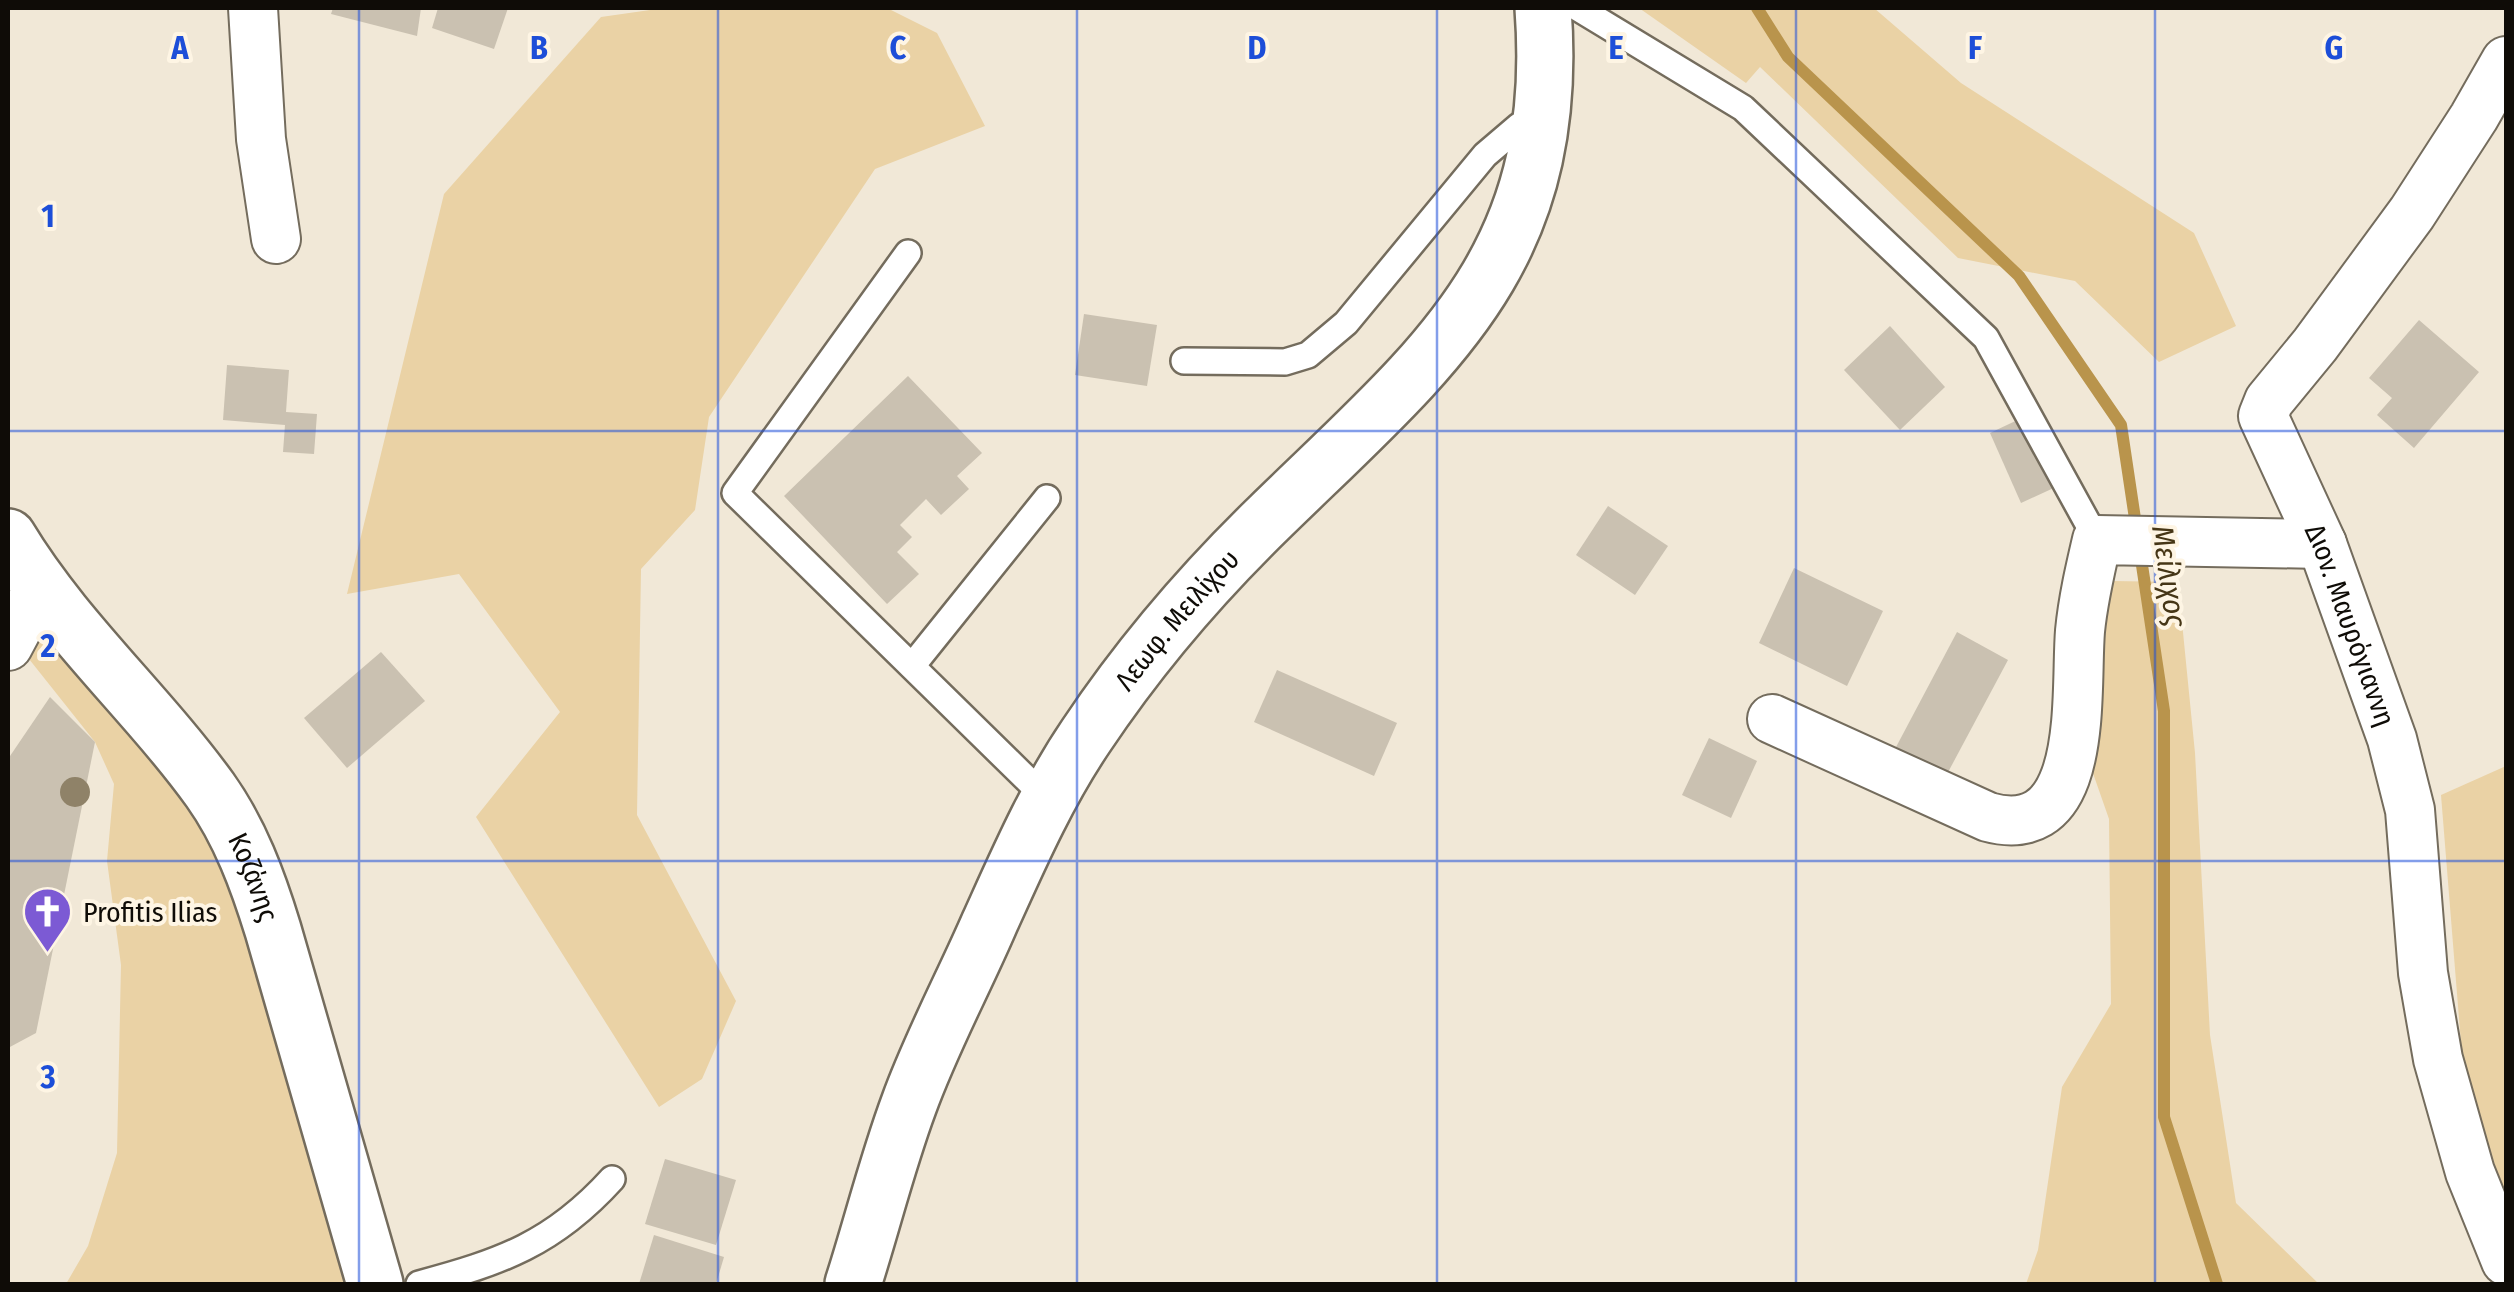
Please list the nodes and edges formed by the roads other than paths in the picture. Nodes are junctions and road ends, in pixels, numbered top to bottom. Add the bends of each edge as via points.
1 (254, 8) edge
2 (1543, 8) edge
3 (1578, 8) edge
4 (2506, 60) edge
5 (1540, 117) junction
6 (276, 239) dead end
7 (908, 253) dead end
8 (1184, 361) dead end
9 (1046, 498) dead end
10 (8, 537) edge
11 (2106, 540) junction
12 (2322, 544) junction
13 (40, 586) junction
14 (8, 646) edge
15 (912, 666) junction
16 (1772, 719) dead end
17 (1047, 799) junction
18 (612, 1179) dead end
19 (2506, 1261) edge
20 (375, 1284) edge
21 (419, 1284) edge
22 (853, 1284) edge

1 - 6 street
2 - 5 street, Λεωφ. Μειλίχου
3 - 11 lane via 1743,108 1986,338
4 - 12 street, Διον. Μαυρόγιαννη via 2412,213 2264,410
5 - 8 lane via 1485,154 1369,298 1318,349 1285,362
5 - 17 street, Λεωφ. Μειλίχου via 1512,230 1461,320 1422,369 1268,518 1175,620 1085,737
7 - 15 lane via 735,493
9 - 15 lane
10 - 13 street, Κοζάνης
11 - 12 street
11 - 16 street via 2080,628 2069,766 2056,797 2036,816 2016,822 1988,817
12 - 19 street, Διον. Μαυρόγιαννη via 2404,780 2438,1059 2470,1172
13 - 14 street
13 - 20 street, Κοζάνης via 211,791 238,837 273,930
15 - 17 lane
17 - 22 street, Λεωφ. Μειλίχου via 909,1103
18 - 21 lane via 584,1211 516,1254

